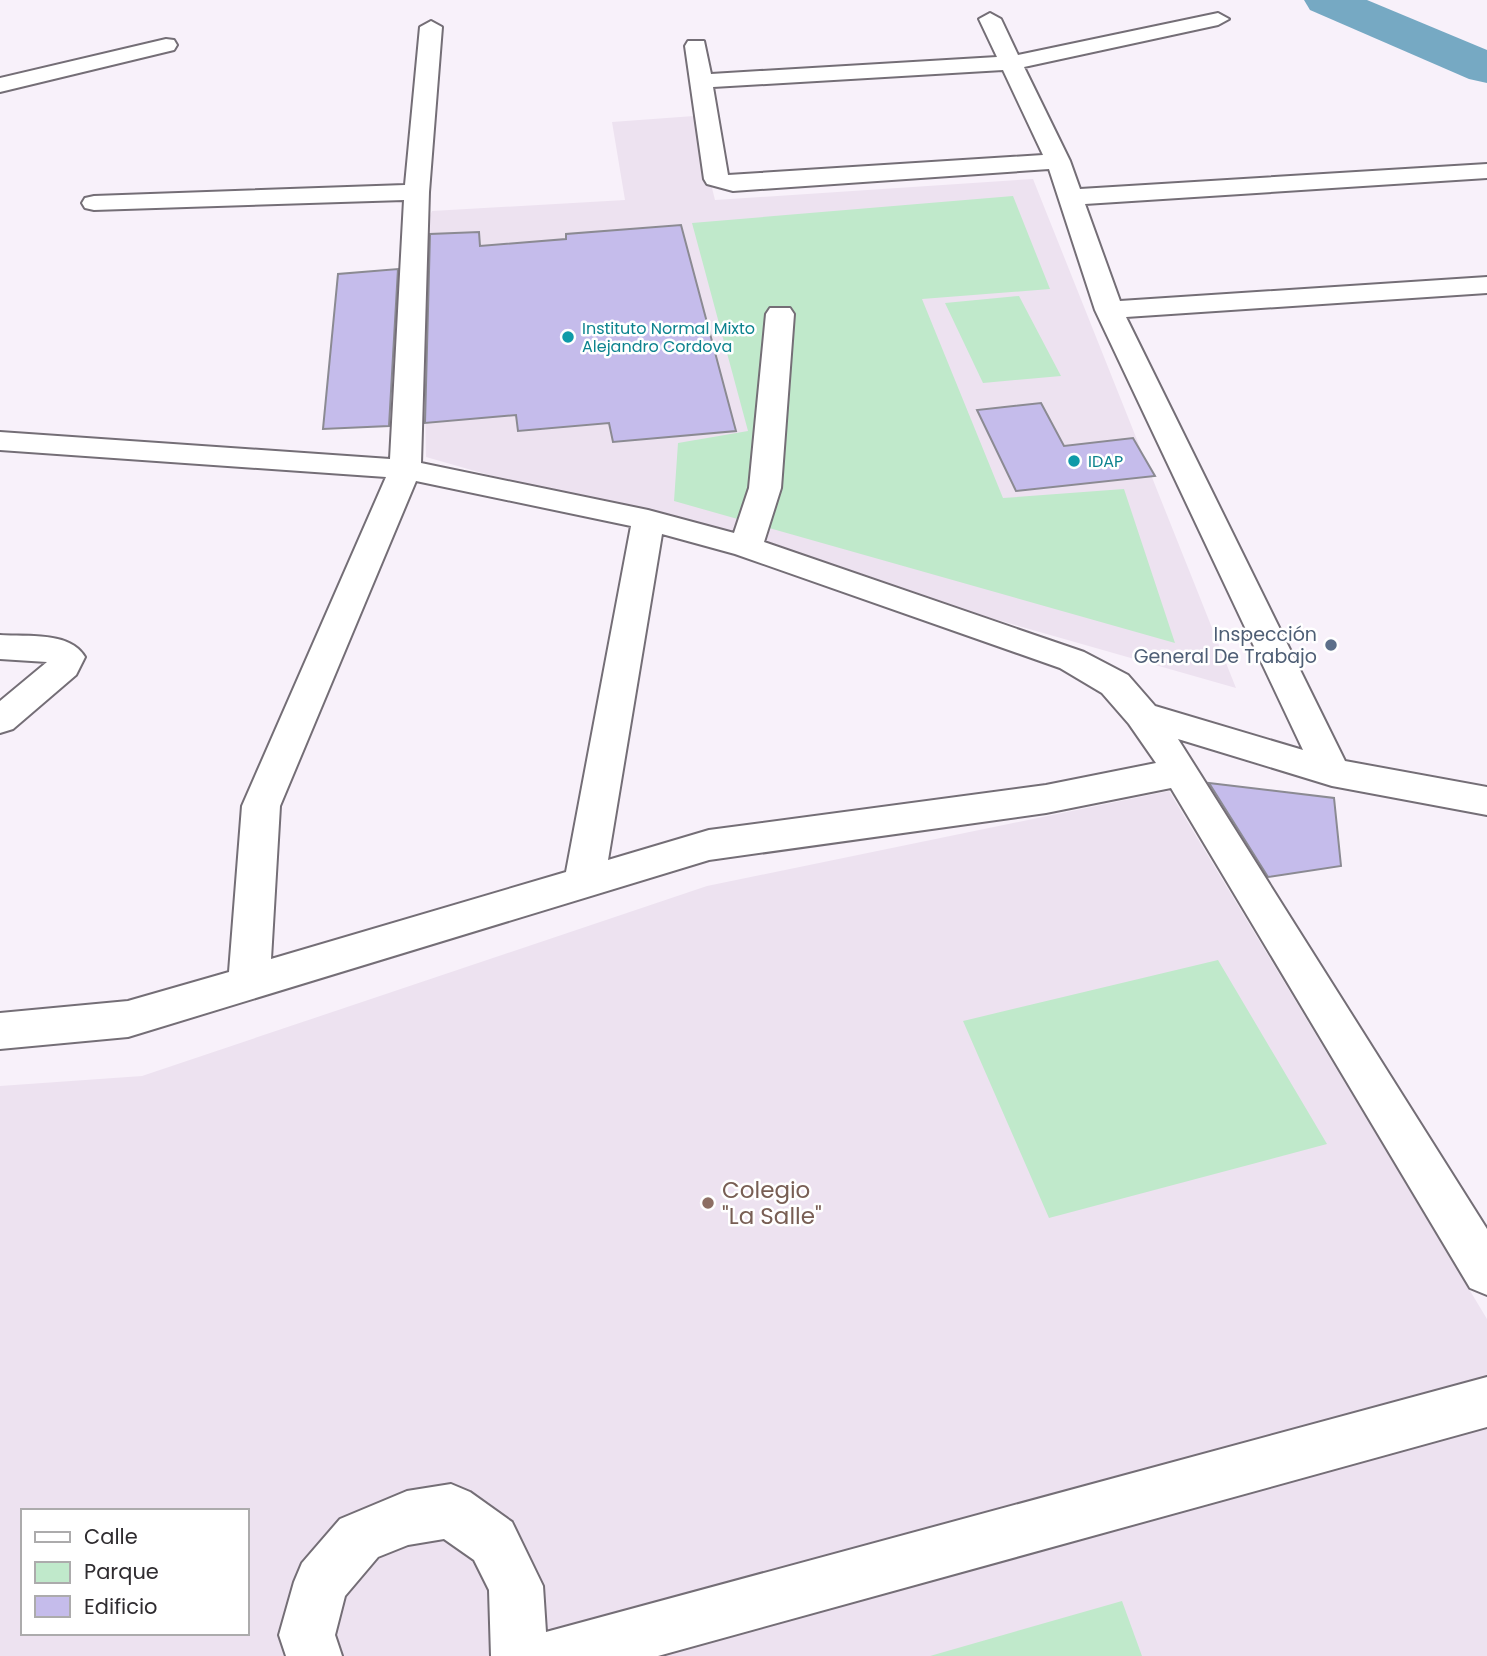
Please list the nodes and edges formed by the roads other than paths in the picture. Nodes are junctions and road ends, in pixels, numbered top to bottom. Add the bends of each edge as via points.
1 (990, 19) dead end
2 (1218, 19) dead end
3 (431, 27) dead end
4 (166, 45) dead end
5 (696, 46) dead end
6 (1014, 63) junction
7 (701, 81) junction
8 (0, 85) edge
9 (1058, 161) junction
10 (1487, 171) edge
11 (417, 192) junction
12 (1070, 197) junction
13 (94, 203) dead end
14 (1487, 285) edge
15 (1109, 310) junction
16 (780, 314) dead end
17 (0, 441) edge
18 (405, 469) junction
19 (648, 520) junction
20 (746, 547) junction
21 (0, 647) edge
22 (1142, 715) junction
23 (0, 720) edge
24 (1181, 772) junction
25 (1332, 772) junction
26 (1487, 801) edge
27 (584, 883) junction
28 (249, 981) junction
29 (0, 1031) edge
30 (1487, 1272) edge
31 (1487, 1402) edge
32 (314, 1656) edge
33 (519, 1656) edge
34 (556, 1656) edge

1 - 6 street
2 - 6 street
3 - 11 street
4 - 8 street
5 - 7 street
6 - 7 street
6 - 9 street
7 - 9 street via 716,178 721,183
9 - 12 street
10 - 12 street
11 - 13 street
11 - 18 street
12 - 15 street
14 - 15 street
15 - 25 street
16 - 20 street via 765,488
17 - 18 street
18 - 19 street
18 - 28 street via 261,806
19 - 20 street
19 - 27 street
20 - 22 street via 1072,660 1115,684
21 - 23 street via 58,651 68,657 64,667
22 - 24 street
22 - 25 street
24 - 27 street via 1046,799 709,845
24 - 30 street
25 - 26 street
27 - 28 street
28 - 29 street via 128,1019
31 - 34 street
32 - 33 street via 307,1635 321,1581 359,1538 407,1518 452,1511 493,1541 516,1586

